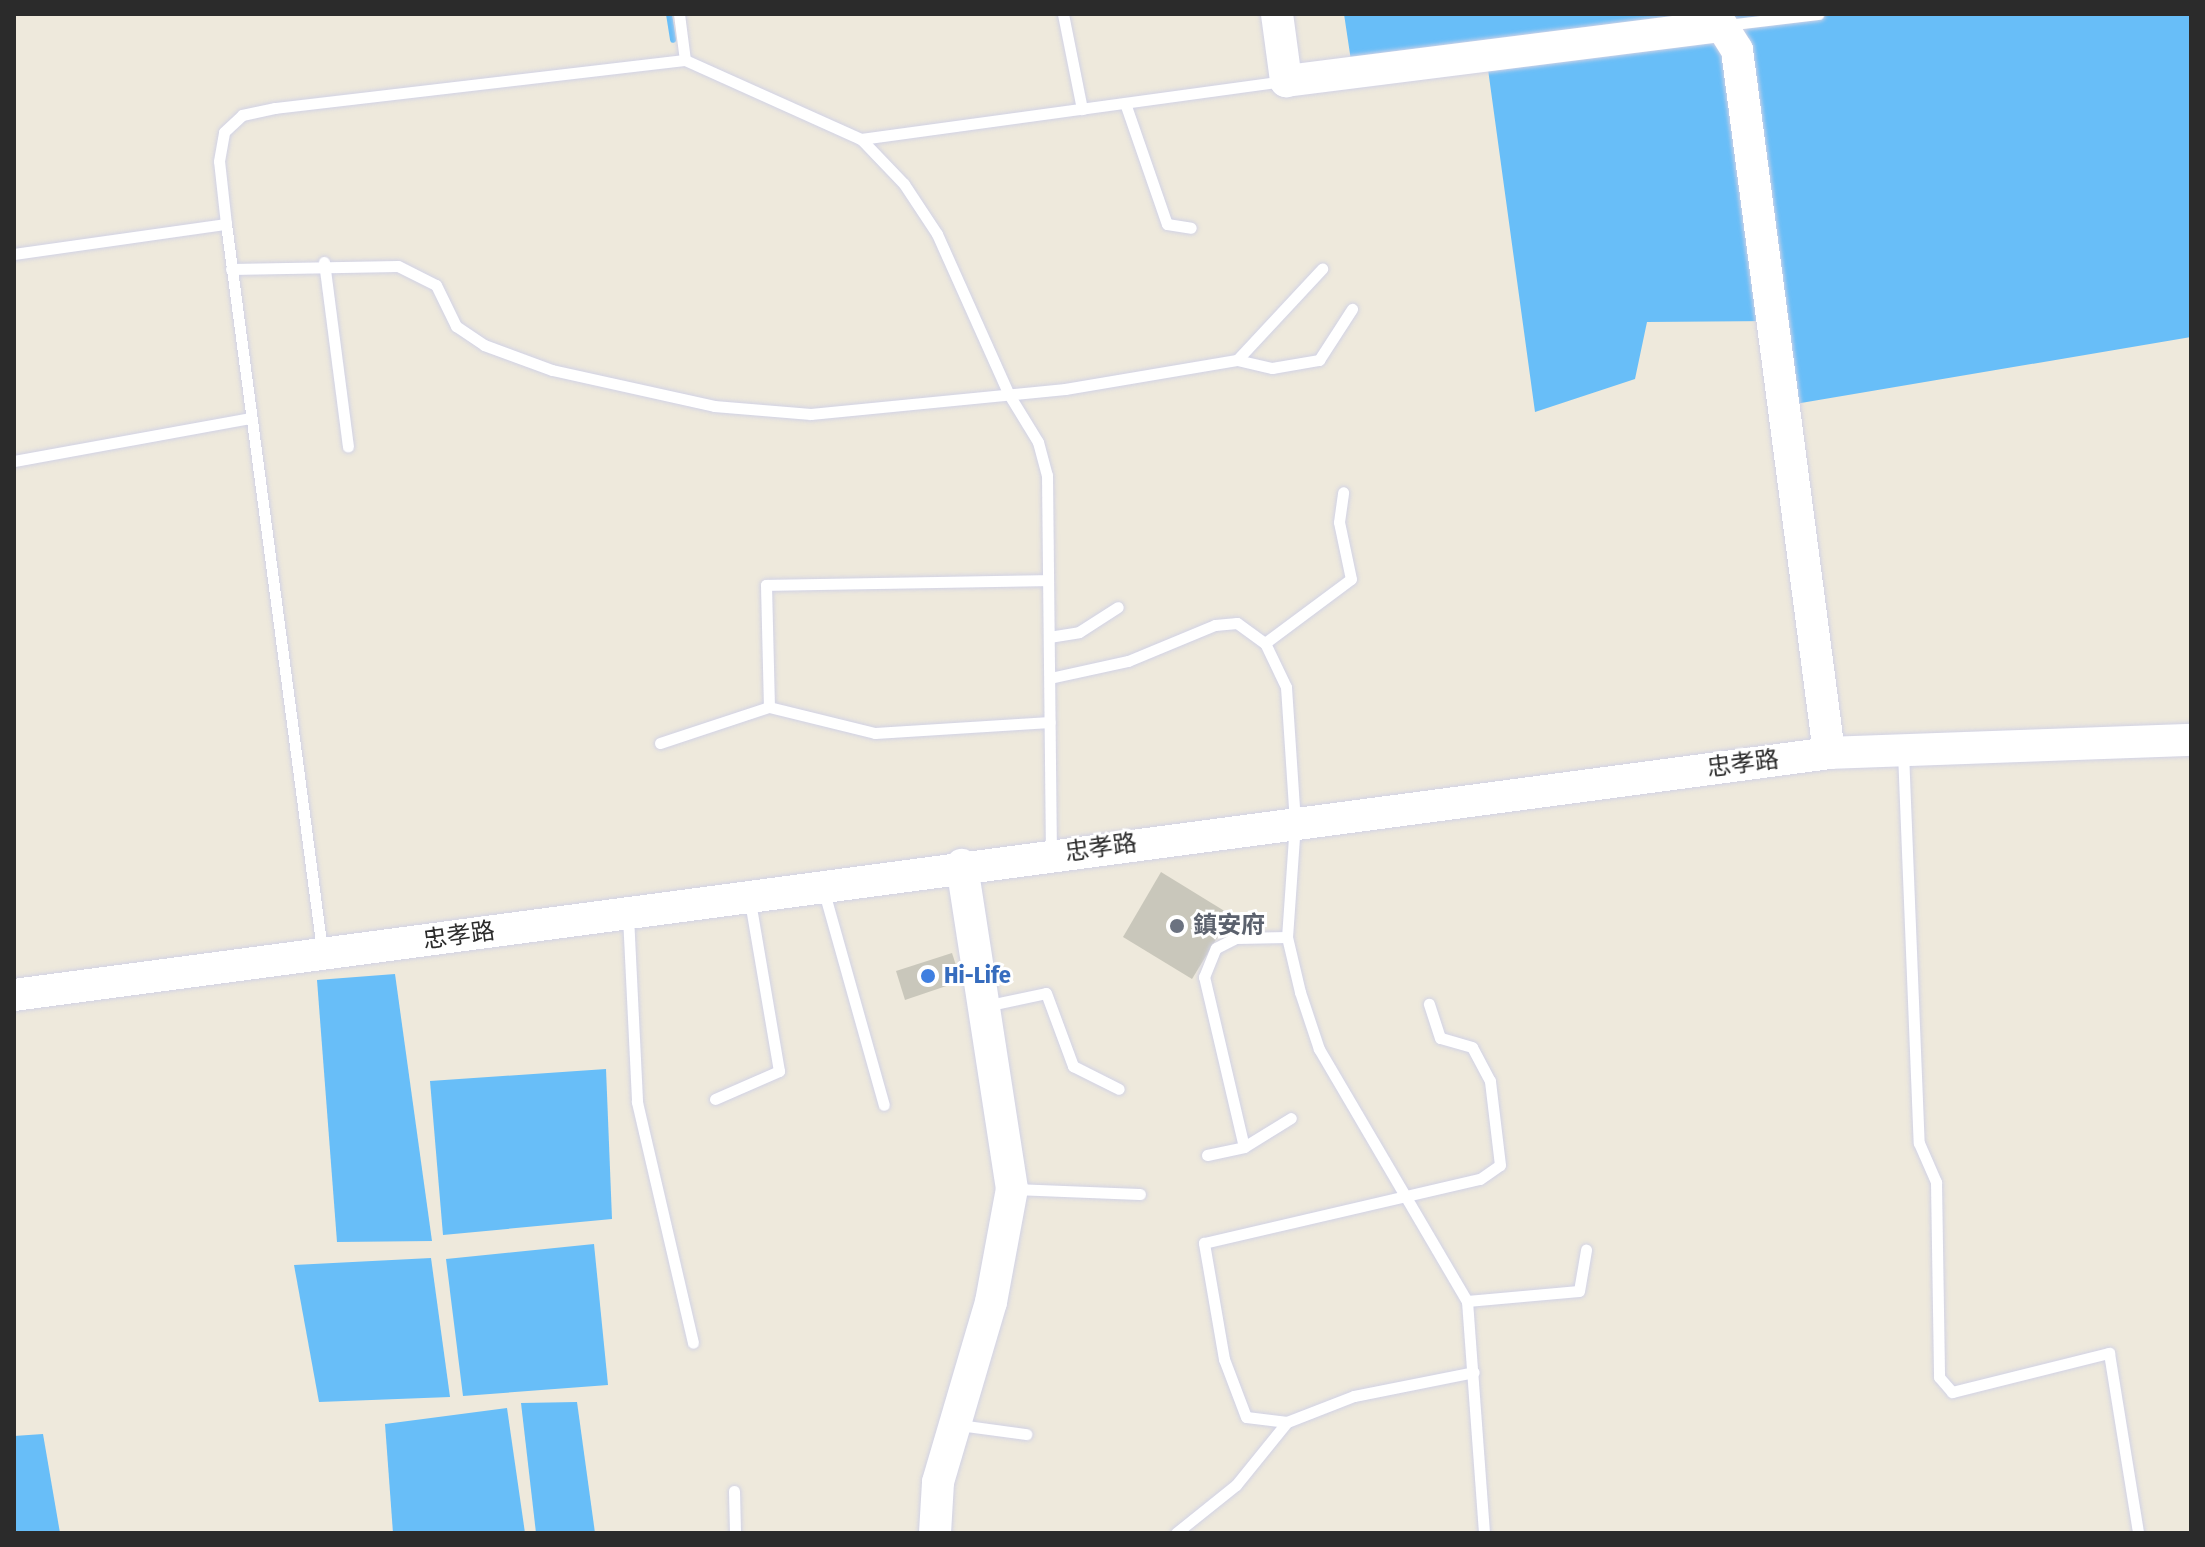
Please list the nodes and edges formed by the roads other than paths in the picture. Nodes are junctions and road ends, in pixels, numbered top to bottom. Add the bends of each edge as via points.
1 (679, 14) edge
2 (1063, 14) edge
3 (1277, 14) edge
4 (1818, 14) edge
5 (1722, 26) junction
6 (685, 60) junction
7 (1286, 81) junction
8 (1125, 103) junction
9 (1082, 109) junction
10 (861, 139) junction
11 (226, 224) junction
12 (1191, 228) dead end
13 (14, 254) edge
14 (324, 262) junction
15 (231, 269) junction
16 (1322, 269) dead end
17 (1352, 309) dead end
18 (1237, 360) junction
19 (1008, 393) junction
20 (251, 418) junction
21 (348, 446) dead end
22 (14, 461) edge
23 (1343, 492) dead end
24 (1048, 580) junction
25 (1118, 607) dead end
26 (1049, 637) junction
27 (1265, 643) junction
28 (1050, 678) junction
29 (769, 707) junction
30 (1050, 722) junction
31 (2191, 740) edge
32 (660, 743) dead end
33 (1902, 750) junction
34 (1829, 753) junction
35 (1295, 823) junction
36 (1051, 854) junction
37 (962, 865) junction
38 (822, 883) junction
39 (749, 893) junction
40 (628, 912) junction
41 (1287, 937) junction
42 (322, 955) junction
43 (14, 995) edge
44 (1429, 1004) dead end
45 (984, 1006) junction
46 (1119, 1089) dead end
47 (715, 1099) dead end
48 (884, 1105) dead end
49 (1291, 1118) dead end
50 (1244, 1147) junction
51 (1207, 1155) dead end
52 (1012, 1189) junction
53 (1405, 1191) junction
54 (1140, 1194) dead end
55 (1586, 1250) dead end
56 (1467, 1301) junction
57 (693, 1343) dead end
58 (1474, 1372) junction
59 (1287, 1422) junction
60 (955, 1424) junction
61 (1026, 1434) dead end
62 (734, 1491) dead end
63 (735, 1533) edge
64 (935, 1533) edge
65 (1176, 1533) edge
66 (1484, 1533) edge
67 (2138, 1533) edge

1 - 6 lane
2 - 9 lane
3 - 7 street
4 - 5 lane
5 - 7 street
5 - 34 street via 1737,50
6 - 10 lane
6 - 11 lane via 242,115 224,132 219,161
7 - 8 lane
8 - 9 lane
8 - 12 lane via 1167,224
9 - 10 lane
10 - 19 lane via 904,184 937,234
11 - 13 lane
11 - 15 lane
14 - 15 lane
14 - 19 lane via 398,266 436,285 456,326 484,345 552,370 714,406 811,414
14 - 21 lane
15 - 20 lane
16 - 18 lane
17 - 18 lane via 1319,360 1272,368
18 - 19 lane
19 - 24 lane via 1038,442 1047,475
20 - 22 lane
20 - 42 lane
23 - 27 lane via 1339,522 1351,579
24 - 26 lane
24 - 29 lane via 766,585
25 - 26 lane via 1079,632
26 - 28 lane
27 - 28 lane via 1237,623 1215,625 1128,661
27 - 35 lane via 1286,687
28 - 30 lane
29 - 30 lane via 875,733
29 - 32 lane
30 - 36 lane
31 - 33 street, 忠孝路
33 - 34 street, 忠孝路
33 - 67 lane via 1919,1143 1936,1182 1939,1377 1952,1392 2109,1353
34 - 35 street, 忠孝路
35 - 36 street, 忠孝路
35 - 41 lane
36 - 37 street, 忠孝路
37 - 38 street, 忠孝路
37 - 45 street
38 - 39 street, 忠孝路
38 - 48 lane
39 - 40 street, 忠孝路
39 - 47 lane via 779,1071
40 - 42 street, 忠孝路
40 - 57 lane via 637,1102
41 - 50 lane via 1236,938 1216,948 1204,977
41 - 53 lane via 1319,1049
42 - 43 street, 忠孝路
44 - 53 lane via 1440,1038 1472,1047 1490,1081 1500,1165 1480,1179
45 - 46 lane via 1046,993 1073,1066
45 - 52 street
49 - 50 lane
50 - 51 lane
52 - 54 lane
52 - 60 street via 991,1302
53 - 56 lane
53 - 59 lane via 1204,1243 1224,1359 1246,1417
55 - 56 lane via 1579,1291
56 - 58 lane
58 - 59 lane via 1354,1396
58 - 66 lane
59 - 65 lane via 1236,1485
60 - 61 lane
60 - 64 street via 938,1482
62 - 63 lane

